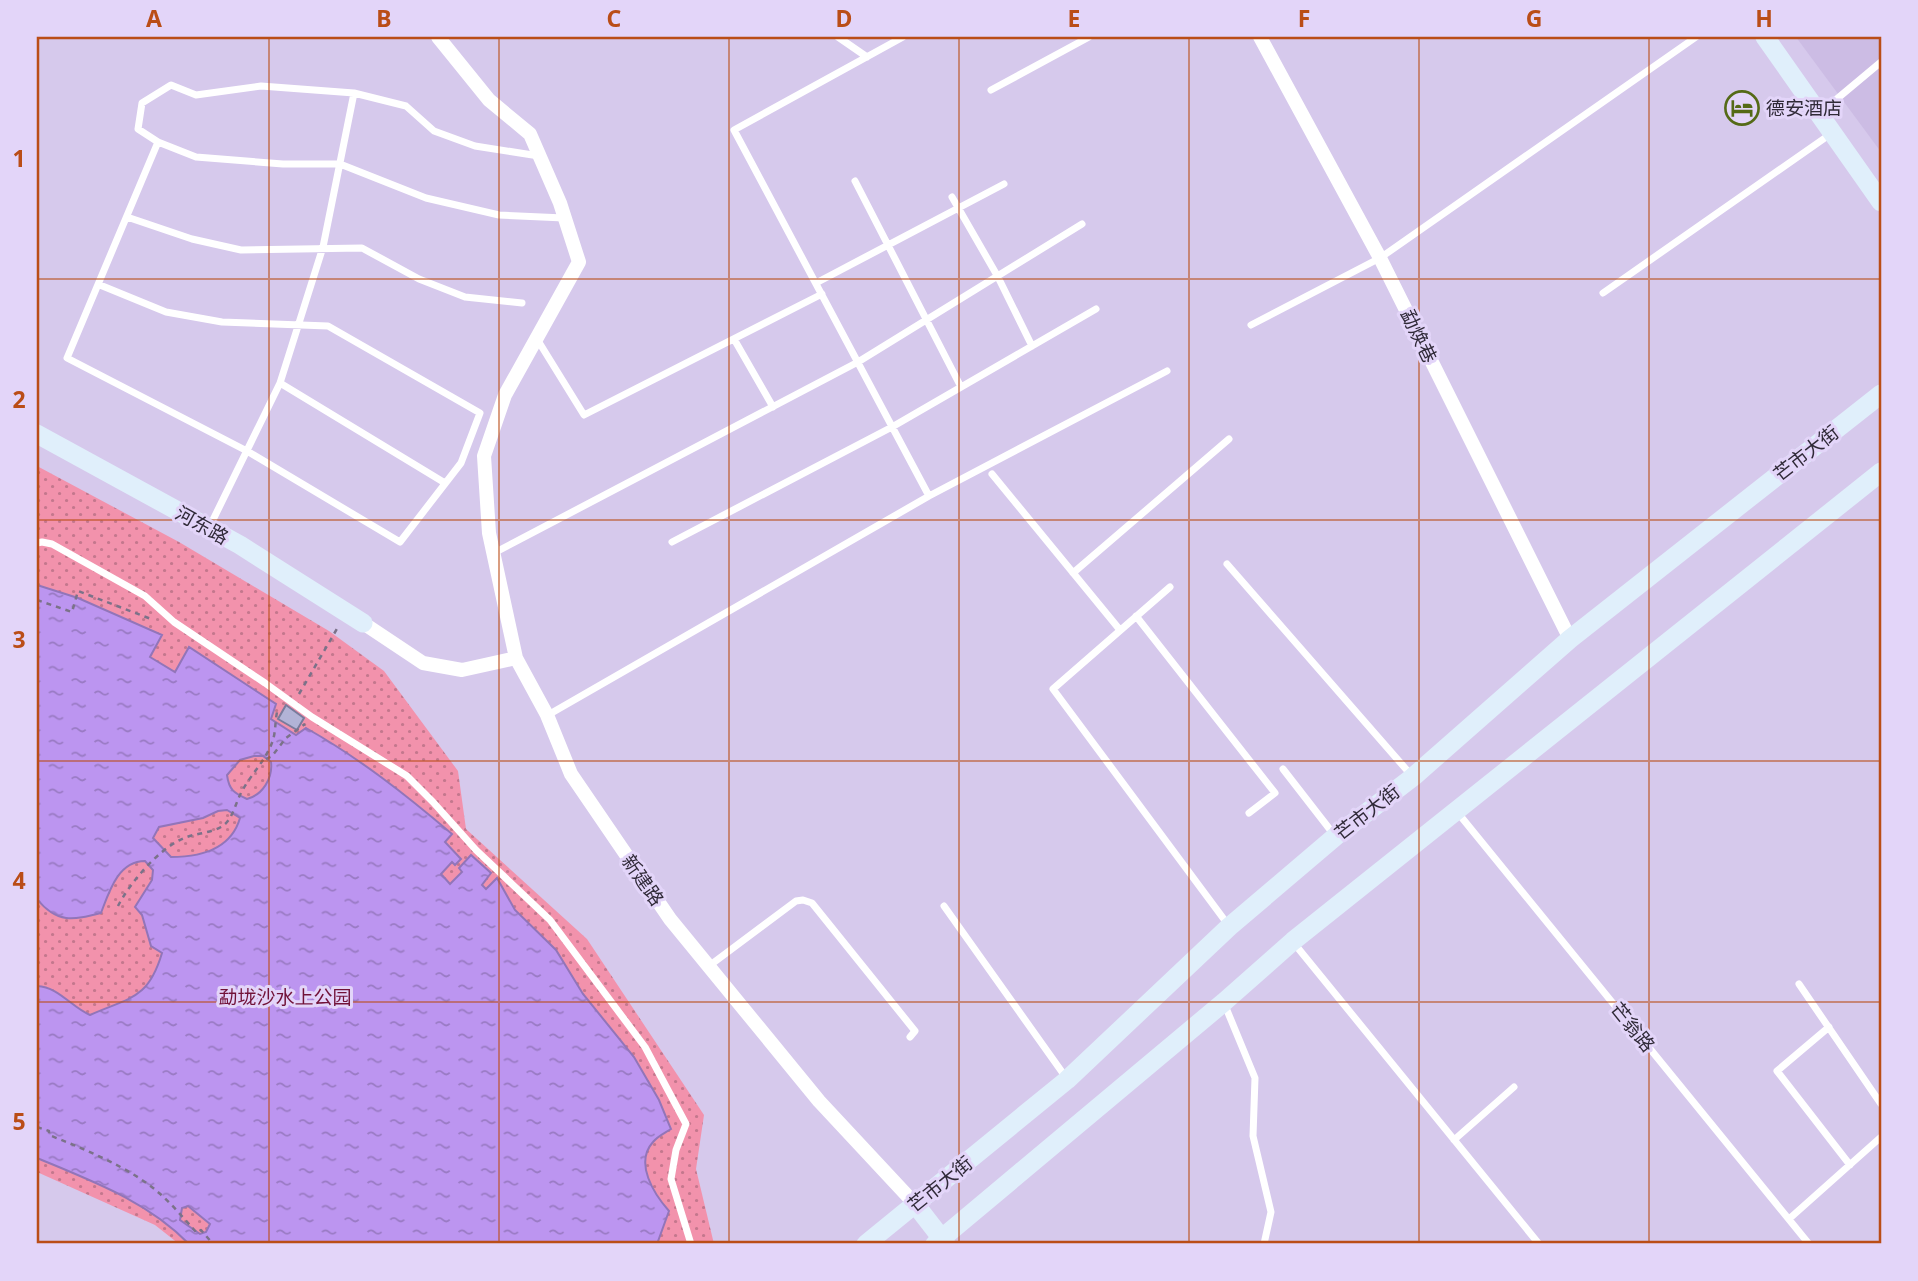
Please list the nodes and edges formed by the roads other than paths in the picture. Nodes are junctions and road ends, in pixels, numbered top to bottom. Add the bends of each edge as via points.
1 (438, 37) edge
2 (838, 37) edge
3 (903, 37) edge
4 (1088, 37) edge
5 (1260, 37) edge
6 (1696, 37) edge
7 (1765, 37) edge
8 (867, 57) junction
9 (1881, 62) edge
10 (991, 90) dead end
11 (354, 93) junction
12 (1819, 114) junction
13 (1833, 133) junction
14 (158, 142) junction
15 (540, 156) junction
16 (340, 164) junction
17 (855, 180) dead end
18 (1004, 184) dead end
19 (952, 197) dead end
20 (1881, 202) edge
21 (959, 209) junction
22 (127, 217) junction
23 (565, 218) junction
24 (1082, 224) dead end
25 (323, 247) junction
26 (889, 247) junction
27 (1380, 258) junction
28 (998, 276) junction
29 (816, 283) junction
30 (100, 285) junction
31 (1603, 293) dead end
32 (822, 294) junction
33 (522, 303) dead end
34 (1096, 309) dead end
35 (928, 320) junction
36 (300, 325) junction
37 (1251, 325) dead end
38 (537, 339) junction
39 (734, 339) junction
40 (1032, 346) junction
41 (858, 362) junction
42 (1167, 371) dead end
43 (280, 383) junction
44 (961, 387) junction
45 (1881, 394) edge
46 (773, 407) junction
47 (892, 427) junction
48 (37, 435) edge
49 (1229, 439) dead end
50 (247, 451) junction
51 (1881, 472) edge
52 (992, 474) dead end
53 (446, 483) junction
54 (929, 496) junction
55 (209, 528) junction
56 (672, 542) dead end
57 (37, 543) edge
58 (493, 553) junction
59 (1227, 564) dead end
60 (1073, 573) junction
61 (1170, 587) dead end
62 (1136, 616) junction
63 (363, 623) joint
64 (1120, 630) junction
65 (1570, 639) junction
66 (516, 658) junction
67 (547, 715) junction
68 (1283, 769) dead end
69 (1412, 777) junction
70 (1456, 810) junction
71 (1249, 813) dead end
72 (1336, 836) junction
73 (944, 906) dead end
74 (1229, 927) junction
75 (1293, 942) junction
76 (709, 966) junction
77 (1799, 984) dead end
78 (1224, 1002) junction
79 (1829, 1027) junction
80 (910, 1037) dead end
81 (1067, 1080) junction
82 (1514, 1087) dead end
83 (1881, 1104) edge
84 (1881, 1137) edge
85 (1454, 1140) junction
86 (1850, 1165) junction
87 (915, 1204) junction
88 (1788, 1219) junction
89 (941, 1242) edge
90 (691, 1244) edge
91 (866, 1244) edge
92 (1265, 1244) edge
93 (1539, 1244) edge
94 (1809, 1244) edge

1 - 15 street, 新建路 via 489,100 530,134
2 - 8 lane
3 - 8 lane
4 - 10 lane
5 - 27 street, 勐焕巷
6 - 27 lane
7 - 12 main road
8 - 29 lane via 734,130
9 - 12 lane
11 - 14 lane via 261,86 196,95 171,85 142,103 138,129
11 - 15 lane via 406,106 434,131 475,146
11 - 16 lane
12 - 13 main road
13 - 20 main road
13 - 31 lane
14 - 16 lane via 196,157
14 - 22 lane
15 - 23 street, 新建路
16 - 23 lane via 426,198 499,215
16 - 25 lane
17 - 26 lane
18 - 21 lane
19 - 21 lane
21 - 26 lane
21 - 28 lane
22 - 25 lane via 241,250
22 - 30 lane
23 - 38 street, 新建路 via 579,261
24 - 28 lane
25 - 33 lane via 362,248 419,279 465,297
25 - 36 lane
26 - 29 lane
26 - 35 lane
27 - 37 lane
27 - 65 street, 勐焕巷
28 - 35 lane
28 - 40 lane
29 - 32 lane
30 - 36 lane via 166,312 222,322
30 - 50 lane via 68,358
32 - 39 lane
32 - 41 lane
34 - 40 lane
35 - 41 lane
35 - 44 lane
36 - 43 lane
36 - 53 lane via 328,326 480,413 461,463
38 - 39 lane via 584,415
38 - 58 street, 新建路 via 505,394 484,456
39 - 46 lane
40 - 44 lane
41 - 46 lane
41 - 47 lane
42 - 54 lane
43 - 50 lane
43 - 53 lane
44 - 47 lane
45 - 65 main road, 芒市大街
46 - 58 lane
47 - 54 lane
47 - 56 lane
48 - 55 main road, 河东路
49 - 60 lane
50 - 53 lane via 400,542
50 - 55 lane
51 - 70 main road
52 - 60 lane
54 - 67 lane
55 - 63 main road, 河东路
57 - 90 lane via 52,544 145,596 174,622 407,776 550,920 645,1047 686,1124 671,1179
58 - 66 street, 新建路
59 - 69 lane
60 - 64 lane
61 - 62 lane
62 - 64 lane
62 - 71 lane via 1275,793
63 - 66 street via 423,663 462,670
64 - 74 lane via 1053,689
65 - 69 main road, 芒市大街
66 - 67 street, 新建路
67 - 76 street, 新建路 via 571,774 670,919
68 - 72 lane
69 - 72 main road, 芒市大街
70 - 75 main road
70 - 88 lane, 芒翁路
72 - 74 main road, 芒市大街
73 - 81 lane
74 - 81 main road, 芒市大街
75 - 78 main road
75 - 85 lane
76 - 80 lane via 796,901 812,903 915,1031
76 - 87 street, 新建路 via 819,1101
77 - 79 lane
78 - 89 main road
78 - 92 lane via 1255,1078 1254,1136 1271,1212
79 - 83 lane
79 - 86 lane via 1777,1071
81 - 87 main road, 芒市大街
82 - 85 lane
84 - 86 lane
85 - 93 lane
86 - 88 lane
87 - 89 main road
87 - 91 main road, 芒市大街
88 - 94 lane, 芒翁路

